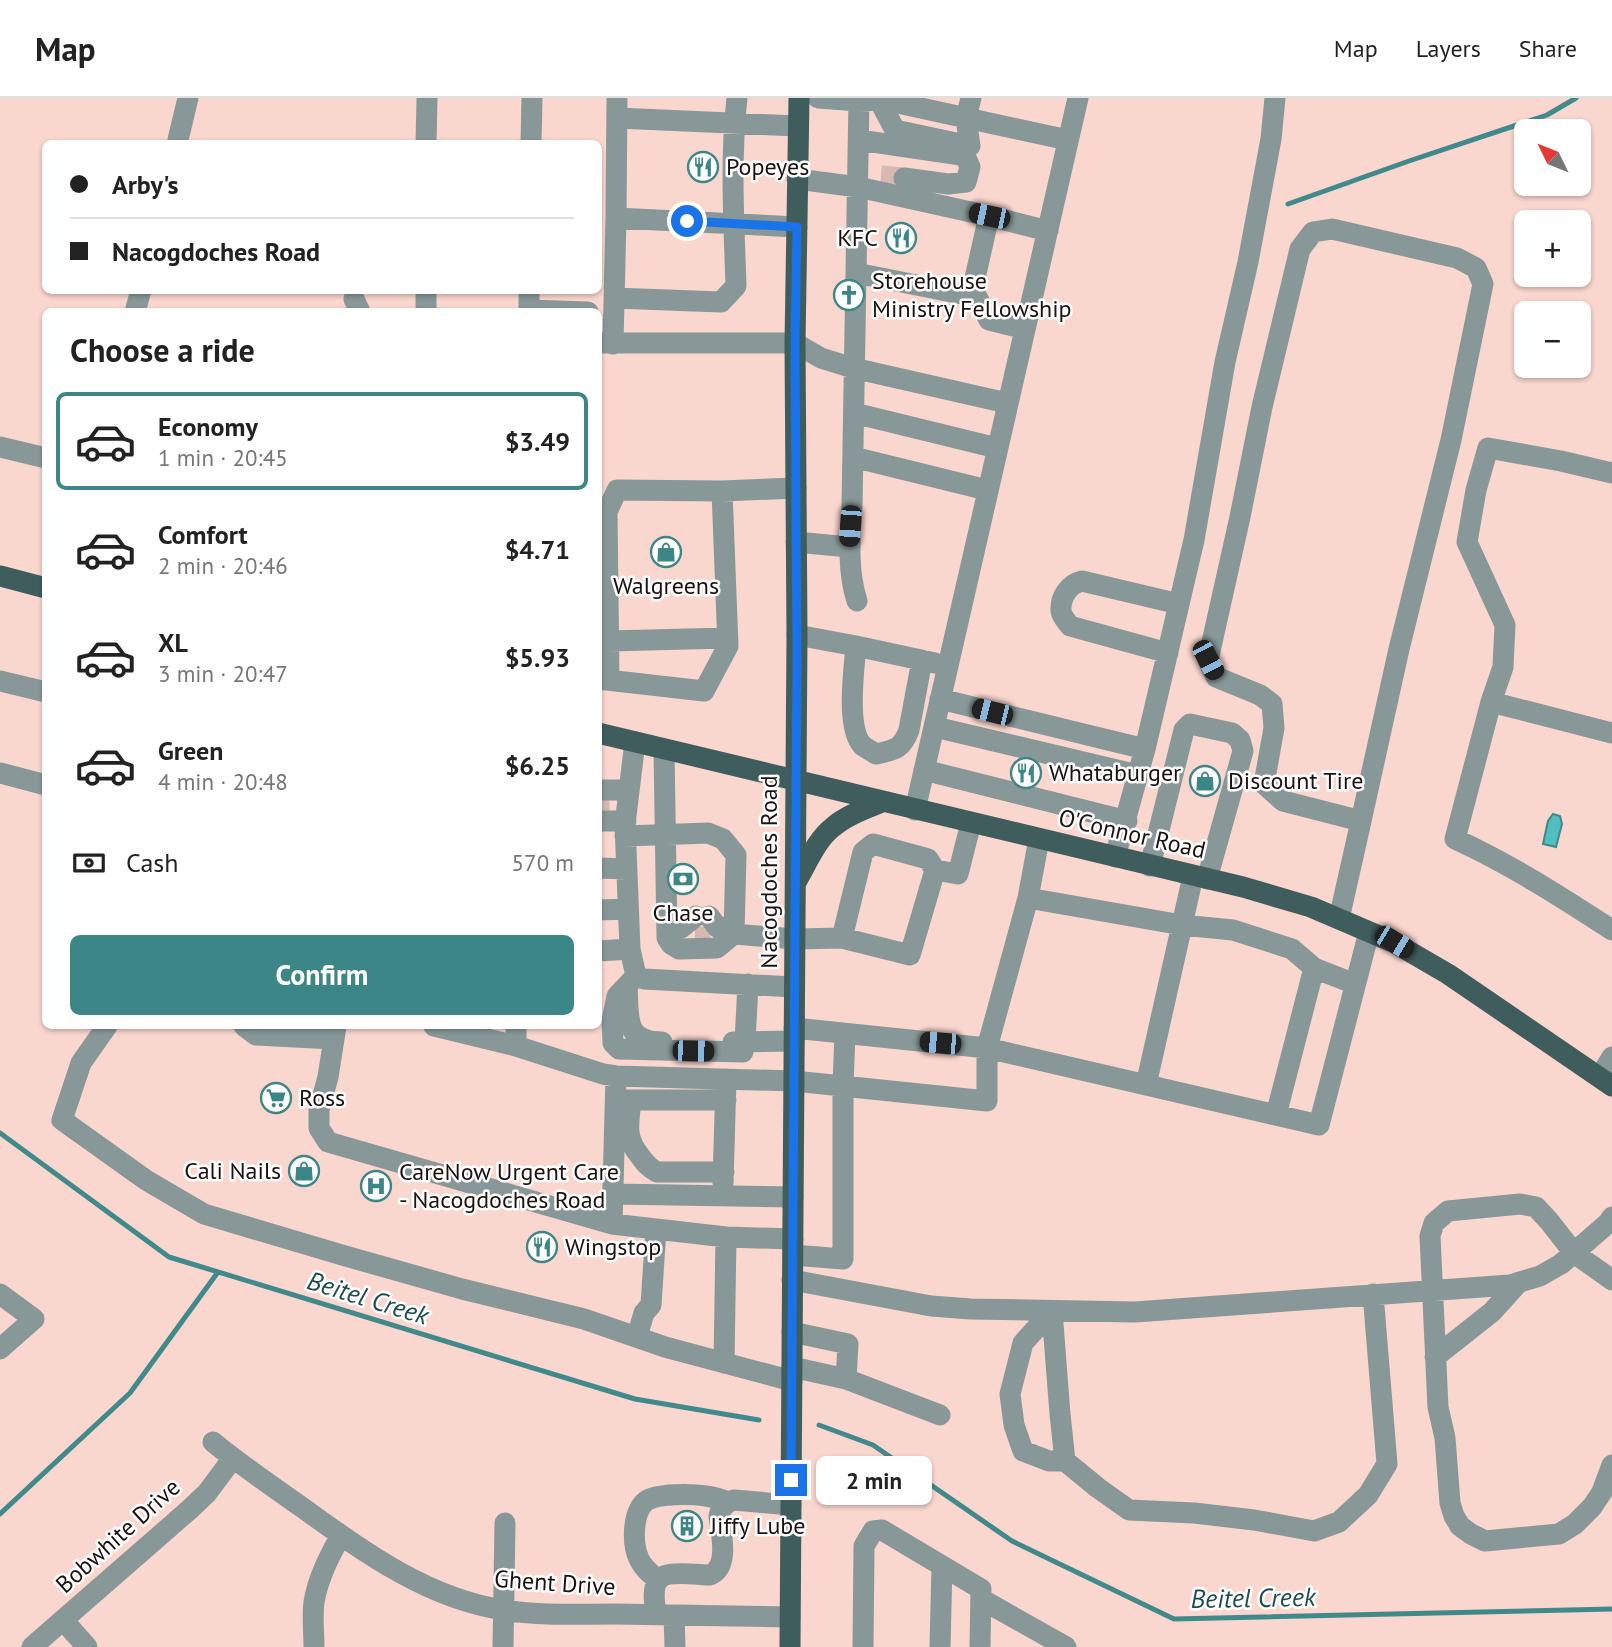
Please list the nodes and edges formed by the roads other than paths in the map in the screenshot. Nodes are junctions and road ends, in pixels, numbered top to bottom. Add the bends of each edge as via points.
1 (188, 98) edge
2 (427, 98) edge
3 (532, 98) edge
4 (737, 98) edge
5 (799, 98) edge
6 (818, 98) edge
7 (1078, 98) edge
8 (1275, 98) edge
9 (866, 100) edge
10 (617, 108) edge
11 (969, 108) edge
12 (734, 122) junction
13 (798, 126) junction
14 (859, 139) junction
15 (178, 140) edge
16 (426, 140) edge
17 (531, 140) edge
18 (1068, 140) junction
19 (881, 176) tunnel mouth
20 (797, 178) junction
21 (904, 178) tunnel mouth
22 (858, 181) junction
23 (989, 216) junction
24 (616, 218) junction
25 (734, 223) junction
26 (797, 227) junction
27 (1048, 231) junction
28 (856, 273) junction
29 (971, 296) junction
30 (529, 304) edge
31 (608, 307) edge
32 (558, 308) edge
33 (1025, 329) junction
34 (795, 343) junction
35 (606, 344) edge
36 (853, 368) junction
37 (1007, 403) junction
38 (854, 413) junction
39 (0, 447) edge
40 (997, 448) junction
41 (42, 457) edge
42 (853, 457) junction
43 (1612, 473) edge
44 (796, 488) junction
45 (987, 490) junction
46 (722, 491) junction
47 (796, 542) junction
48 (849, 547) junction
49 (0, 576) edge
50 (42, 587) edge
51 (856, 601) dead end
52 (1179, 604) junction
53 (797, 635) junction
54 (727, 638) junction
55 (609, 641) junction
56 (856, 646) junction
57 (1168, 653) junction
58 (922, 660) junction
59 (948, 666) junction
60 (604, 679) edge
61 (0, 681) edge
62 (42, 691) edge
63 (940, 699) junction
64 (1491, 702) junction
65 (935, 727) junction
66 (1612, 733) edge
67 (602, 734) edge
68 (635, 742) junction
69 (664, 749) junction
70 (1145, 749) junction
71 (924, 770) junction
72 (0, 773) edge
73 (1138, 775) junction
74 (796, 781) junction
75 (42, 784) edge
76 (629, 790) junction
77 (602, 792) edge
78 (882, 802) junction
79 (915, 810) junction
80 (1126, 821) junction
81 (1362, 821) junction
82 (602, 822) edge
83 (971, 823) junction
84 (625, 829) junction
85 (665, 835) junction
86 (1040, 839) junction
87 (1115, 857) junction
88 (1150, 866) junction
89 (602, 868) edge
90 (627, 869) junction
91 (935, 870) junction
92 (1200, 877) junction
93 (795, 884) junction
94 (1028, 898) junction
95 (628, 909) junction
96 (602, 910) edge
97 (1339, 919) junction
98 (1182, 925) junction
99 (704, 928) junction
100 (1612, 930) edge
101 (1368, 932) junction
102 (842, 938) junction
103 (795, 939) junction
104 (630, 949) junction
105 (602, 951) edge
106 (1314, 968) junction
107 (748, 984) junction
108 (1355, 984) junction
109 (794, 986) junction
110 (620, 988) edge
111 (105, 1029) edge
112 (248, 1029) edge
113 (459, 1029) edge
114 (335, 1032) edge
115 (845, 1034) junction
116 (794, 1035) junction
117 (516, 1036) edge
118 (745, 1042) junction
119 (988, 1048) junction
120 (1612, 1057) edge
121 (616, 1076) junction
122 (794, 1081) junction
123 (1606, 1082) edge
124 (843, 1085) junction
125 (1146, 1085) junction
126 (726, 1090) junction
127 (623, 1100) junction
128 (1276, 1115) junction
129 (723, 1172) junction
130 (613, 1194) junction
131 (723, 1196) junction
132 (793, 1198) junction
133 (1610, 1222) edge
134 (612, 1224) junction
135 (656, 1229) junction
136 (726, 1237) junction
137 (793, 1247) junction
138 (1574, 1253) junction
139 (792, 1280) junction
140 (1612, 1280) edge
141 (1519, 1282) junction
142 (1431, 1290) junction
143 (0, 1294) edge
144 (1373, 1294) junction
145 (1052, 1311) junction
146 (792, 1332) junction
147 (637, 1337) junction
148 (0, 1349) edge
149 (1435, 1357) junction
150 (724, 1363) junction
151 (792, 1374) junction
152 (846, 1379) junction
153 (940, 1415) dead end
154 (213, 1442) dead end
155 (233, 1458) junction
156 (1065, 1461) junction
157 (1612, 1465) edge
158 (728, 1502) junction
159 (791, 1505) junction
160 (505, 1523) dead end
161 (341, 1535) junction
162 (942, 1566) junction
163 (658, 1580) junction
164 (981, 1599) junction
165 (504, 1610) junction
166 (665, 1615) junction
167 (790, 1617) junction
168 (63, 1620) junction
169 (32, 1647) edge
170 (87, 1647) edge
171 (314, 1647) edge
172 (503, 1647) edge
173 (675, 1647) edge
174 (790, 1647) edge
175 (863, 1647) edge
176 (940, 1647) edge
177 (980, 1647) edge
178 (1066, 1647) edge

1 - 15 street
2 - 16 street
3 - 17 street
4 - 12 street
5 - 13 main road, Nacogdoches Road
6 - 9 street
7 - 18 street
8 - 52 street via 1251,248
9 - 11 street
9 - 11 street via 895,131 976,155
9 - 14 street
10 - 12 street
10 - 24 street
11 - 18 street
12 - 13 street
12 - 25 street
13 - 20 main road, Nacogdoches Road
14 - 21 street via 961,155 970,167 965,182
14 - 22 street
18 - 27 street
19 - 22 street
20 - 22 street
20 - 26 main road, Nacogdoches Road
22 - 23 street
22 - 28 street
23 - 27 street
23 - 29 street
24 - 25 street
24 - 31 street
25 - 26 street
25 - 31 street via 736,286 721,302
26 - 34 main road, Nacogdoches Road
27 - 33 street
28 - 29 street
28 - 36 street
29 - 33 street via 989,320
30 - 32 street
31 - 35 street
33 - 37 street
34 - 35 street
34 - 36 street
34 - 44 main road, Nacogdoches Road
36 - 37 street
36 - 38 street
37 - 40 street
38 - 40 street
38 - 42 street
39 - 41 street
40 - 45 street
42 - 45 street
42 - 48 street
43 - 64 street via 1488,448 1467,542 1505,625 1503,667
44 - 46 street
44 - 47 main road, Nacogdoches Road
45 - 59 street
46 - 54 street
46 - 55 street via 617,490 607,512
47 - 48 street
47 - 53 main road, Nacogdoches Road
48 - 51 street
49 - 50 main road
52 - 57 street
52 - 57 street via 1082,581 1069,587 1063,601 1061,611 1070,626
53 - 56 street
53 - 74 main road, Nacogdoches Road
54 - 55 street
54 - 60 street via 728,646 704,691
55 - 60 street
56 - 58 street
56 - 58 street via 854,726 861,744 876,754 900,747 905,740
57 - 70 street
58 - 59 street
59 - 63 street
61 - 62 street
63 - 65 street
63 - 70 street
64 - 66 street
64 - 100 street via 1455,839 1547,888
65 - 71 street
65 - 73 street
67 - 68 main road, O'Connor Road
68 - 69 main road, O'Connor Road
68 - 76 street
69 - 74 main road, O'Connor Road
69 - 85 street
70 - 73 street
71 - 79 street
71 - 80 street
72 - 75 street
73 - 80 street
74 - 78 main road, O'Connor Road
74 - 93 main road, Nacogdoches Road
76 - 77 street
76 - 84 street
78 - 79 main road, O'Connor Road
78 - 93 main road via 831,828
79 - 83 main road, O'Connor Road
80 - 87 street
81 - 81 street via 1483,284 1476,268 1457,258 1332,229 1313,232 1300,249 1208,660 1216,677 1272,704 1274,728 1264,784 1283,801
81 - 97 street
82 - 84 street
83 - 86 main road, O'Connor Road
83 - 91 street via 958,874
84 - 85 street
84 - 90 street
85 - 99 street
85 - 99 street via 708,833 723,839 736,855
86 - 87 main road, O'Connor Road
86 - 94 street
87 - 88 main road, O'Connor Road
88 - 92 main road, O'Connor Road
88 - 92 street via 1184,730 1190,723 1232,733 1243,751
89 - 90 street
90 - 95 street
91 - 102 street via 910,955
91 - 102 street via 928,859 873,844 863,852
92 - 97 main road, O'Connor Road
92 - 98 street
93 - 103 main road, Nacogdoches Road
94 - 98 street
94 - 119 street
95 - 96 street
95 - 104 street
97 - 101 main road, O'Connor Road
98 - 106 street via 1233,929 1292,949
98 - 125 street
99 - 103 street
101 - 108 street
101 - 123 main road, O'Connor Road via 1448,974
102 - 103 street
103 - 109 main road, Nacogdoches Road
104 - 105 street
104 - 110 street
106 - 108 street
106 - 128 street
107 - 109 street
107 - 110 street via 644,979
107 - 118 street
108 - 128 street via 1319,1125
109 - 116 main road, Nacogdoches Road
110 - 118 street via 612,1021 613,1043 619,1049 743,1052
111 - 147 street via 81,1063 62,1120 146,1180 204,1214
112 - 114 street via 256,1035
113 - 117 street
114 - 134 street via 319,1110 319,1128 328,1142
115 - 116 street
115 - 119 street
115 - 124 street
116 - 118 street
116 - 122 main road, Nacogdoches Road
117 - 121 street
119 - 124 street via 988,1101
119 - 125 street
120 - 123 street
121 - 126 street
121 - 127 street
122 - 124 street
122 - 126 street
122 - 132 main road, Nacogdoches Road
124 - 137 street via 843,1259
125 - 128 street
126 - 127 street
126 - 129 street
127 - 129 street via 631,1145 650,1168 657,1172
127 - 130 street
129 - 131 street
130 - 131 street
130 - 134 street
131 - 132 street
132 - 137 main road, Nacogdoches Road
133 - 138 street
134 - 135 street
135 - 136 street
135 - 147 street via 651,1305 644,1312
136 - 137 street
136 - 150 street
137 - 139 main road, Nacogdoches Road
138 - 140 street
138 - 141 street via 1540,1276
138 - 142 street via 1536,1207 1520,1204 1448,1211 1434,1223 1430,1236
139 - 145 street via 931,1306
139 - 146 main road, Nacogdoches Road
141 - 142 street
141 - 149 street via 1492,1312
142 - 144 street
142 - 149 street
143 - 148 street via 34,1319
144 - 145 street via 1135,1312
144 - 156 street via 1387,1464 1368,1495 1339,1522 1314,1531 1195,1513 1129,1510
145 - 156 street
145 - 156 street via 1023,1343 1010,1394 1023,1451 1049,1461
146 - 151 main road, Nacogdoches Road
146 - 152 street via 848,1344
147 - 150 street
149 - 157 street via 1450,1503 1460,1526 1471,1534 1485,1541 1559,1534 1592,1507
150 - 151 street
151 - 152 street
151 - 159 main road, Nacogdoches Road
152 - 153 street
154 - 155 street, Ghent Drive
155 - 161 street, Ghent Drive
155 - 168 street, Bobwhite Drive via 207,1493
158 - 159 street
158 - 163 street via 720,1511 722,1552 717,1572 668,1574
158 - 163 street via 690,1495 647,1501 636,1520 636,1549 640,1561
159 - 167 main road, Nacogdoches Road
160 - 165 street
161 - 165 street, Ghent Drive via 417,1582
161 - 171 street via 325,1565 314,1604
162 - 164 street via 981,1589
162 - 175 street via 882,1530 873,1531 864,1546
162 - 176 street
163 - 166 street via 655,1584
164 - 177 street
164 - 178 street
165 - 166 street, Ghent Drive
165 - 172 street
166 - 167 street, Ghent Drive
166 - 173 street
167 - 174 main road, Nacogdoches Road
168 - 169 street, Bobwhite Drive
168 - 170 street

